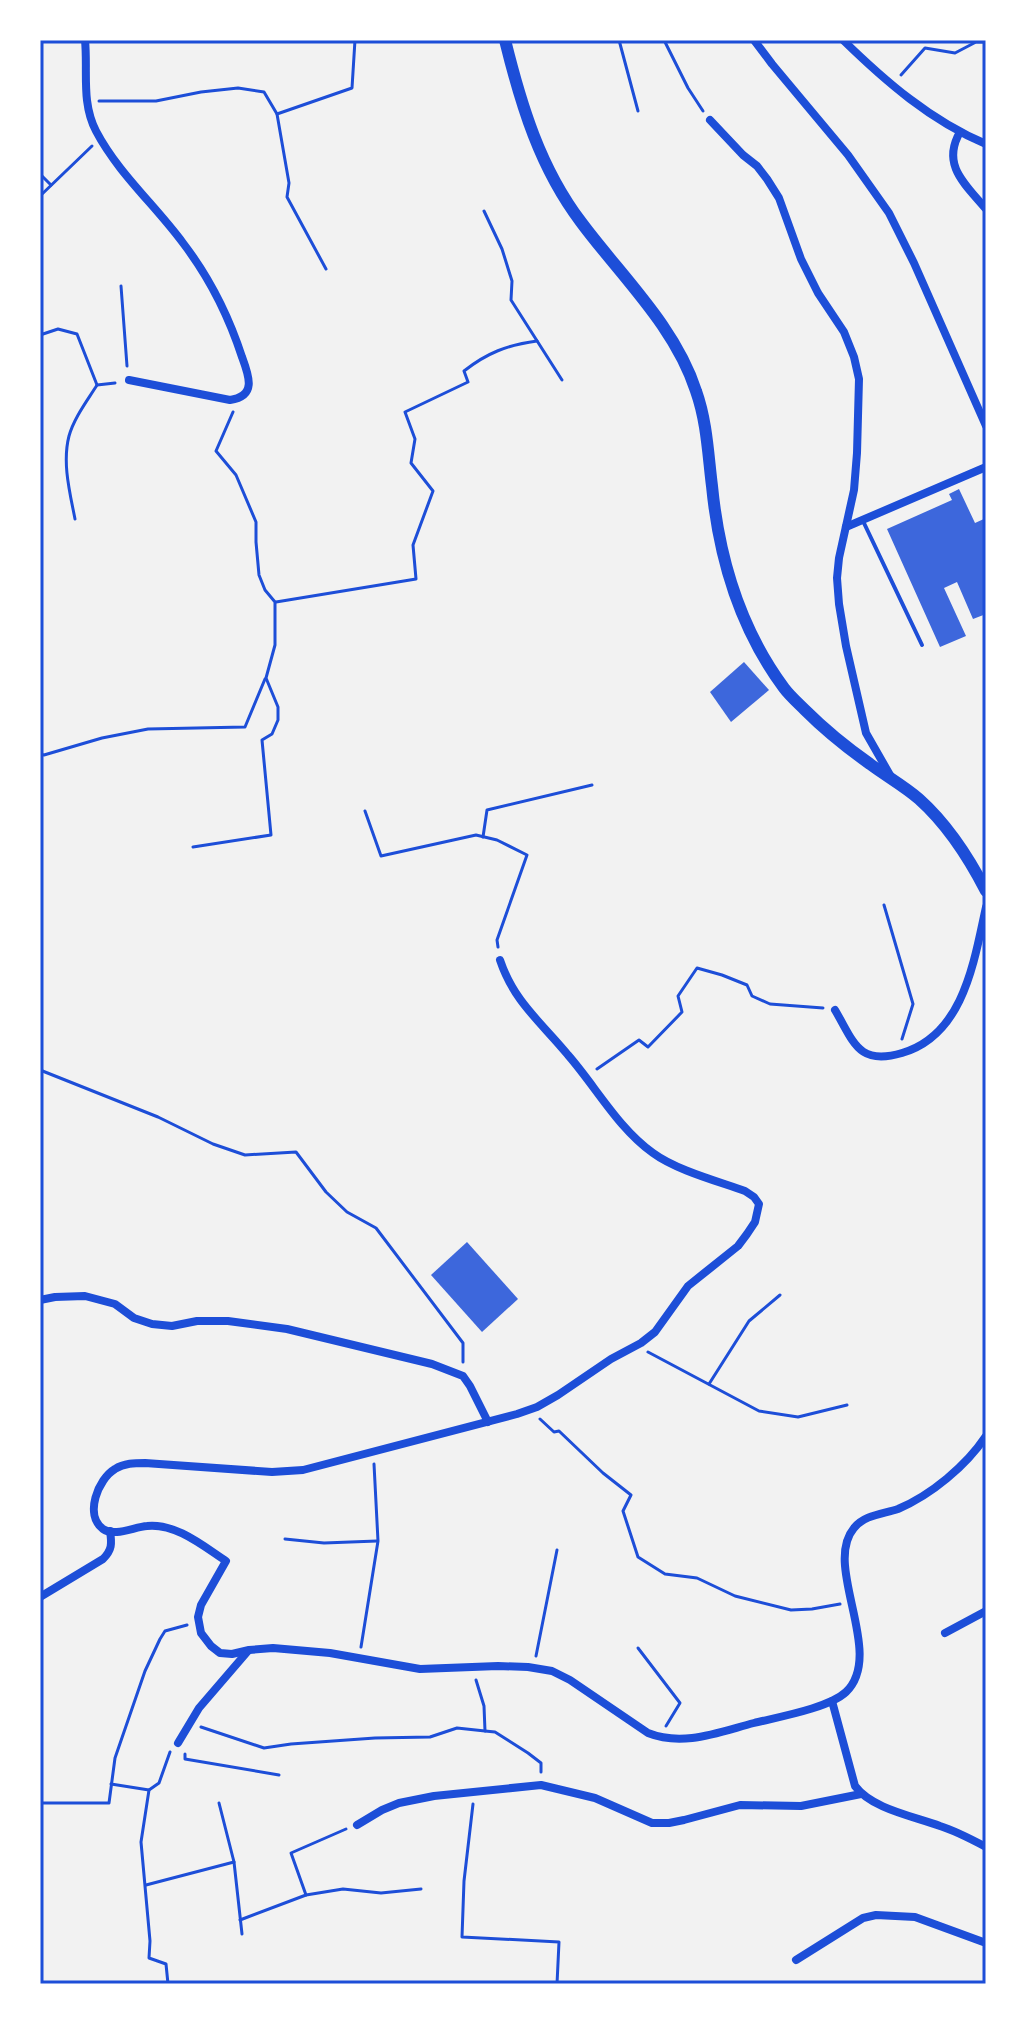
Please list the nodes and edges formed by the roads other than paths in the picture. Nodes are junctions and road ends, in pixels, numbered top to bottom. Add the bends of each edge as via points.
1 (85, 40) edge
2 (505, 40) edge
3 (754, 40) edge
4 (843, 40) edge
5 (710, 120) road end
6 (960, 132) junction
7 (986, 144) edge
8 (985, 207) edge
9 (129, 380) road end
10 (986, 426) edge
11 (986, 467) edge
12 (863, 520) junction
13 (846, 527) junction
14 (922, 645) dead end
15 (892, 779) junction
16 (986, 891) edge
17 (986, 907) edge
18 (500, 960) road end
19 (835, 1010) road end
20 (40, 1300) edge
21 (488, 1422) junction
22 (986, 1436) edge
23 (110, 1531) junction
24 (40, 1597) edge
25 (986, 1611) edge
26 (945, 1633) dead end
27 (249, 1650) junction
28 (832, 1701) junction
29 (178, 1743) road end
30 (861, 1794) junction
31 (357, 1825) road end
32 (986, 1847) edge
33 (986, 1943) edge
34 (796, 1960) dead end

1 - 9 street via 88,111 100,138 183,243 232,327 250,379 247,391 230,400
2 - 15 main road via 526,116 555,182 652,312 691,379 709,450 728,573 759,652 786,691 827,732
3 - 10 street via 889,213
4 - 6 street via 911,100
5 - 13 street via 757,166 779,198 801,259 854,357 859,379 857,453
6 - 7 street
6 - 8 street via 953,163
11 - 12 street
12 - 13 street
12 - 14 lane
13 - 15 street via 837,578 846,646 866,733
15 - 16 main road via 943,825
17 - 19 street via 963,994 934,1037 919,1048 866,1055
18 - 21 street via 517,997 637,1140 654,1155 745,1191 759,1204 755,1222 738,1246 688,1286 655,1332 558,1395
20 - 21 street via 100,1298 152,1324 228,1321 287,1329 432,1364 463,1376
21 - 23 street via 303,1470 128,1464 104,1480 93,1508 95,1519
22 - 28 street via 922,1496 869,1517 848,1536 845,1571 859,1656 847,1691
23 - 24 street via 112,1546 103,1559
23 - 27 street via 159,1526 189,1537 226,1561 201,1605 201,1633 220,1653
25 - 26 street
27 - 28 street via 330,1653 420,1669 552,1671 648,1733 675,1740
27 - 29 street via 199,1708
28 - 30 street
30 - 31 street via 801,1806 740,1805 652,1823 595,1798 541,1785 399,1803
30 - 32 street
33 - 34 street via 915,1917 876,1915

